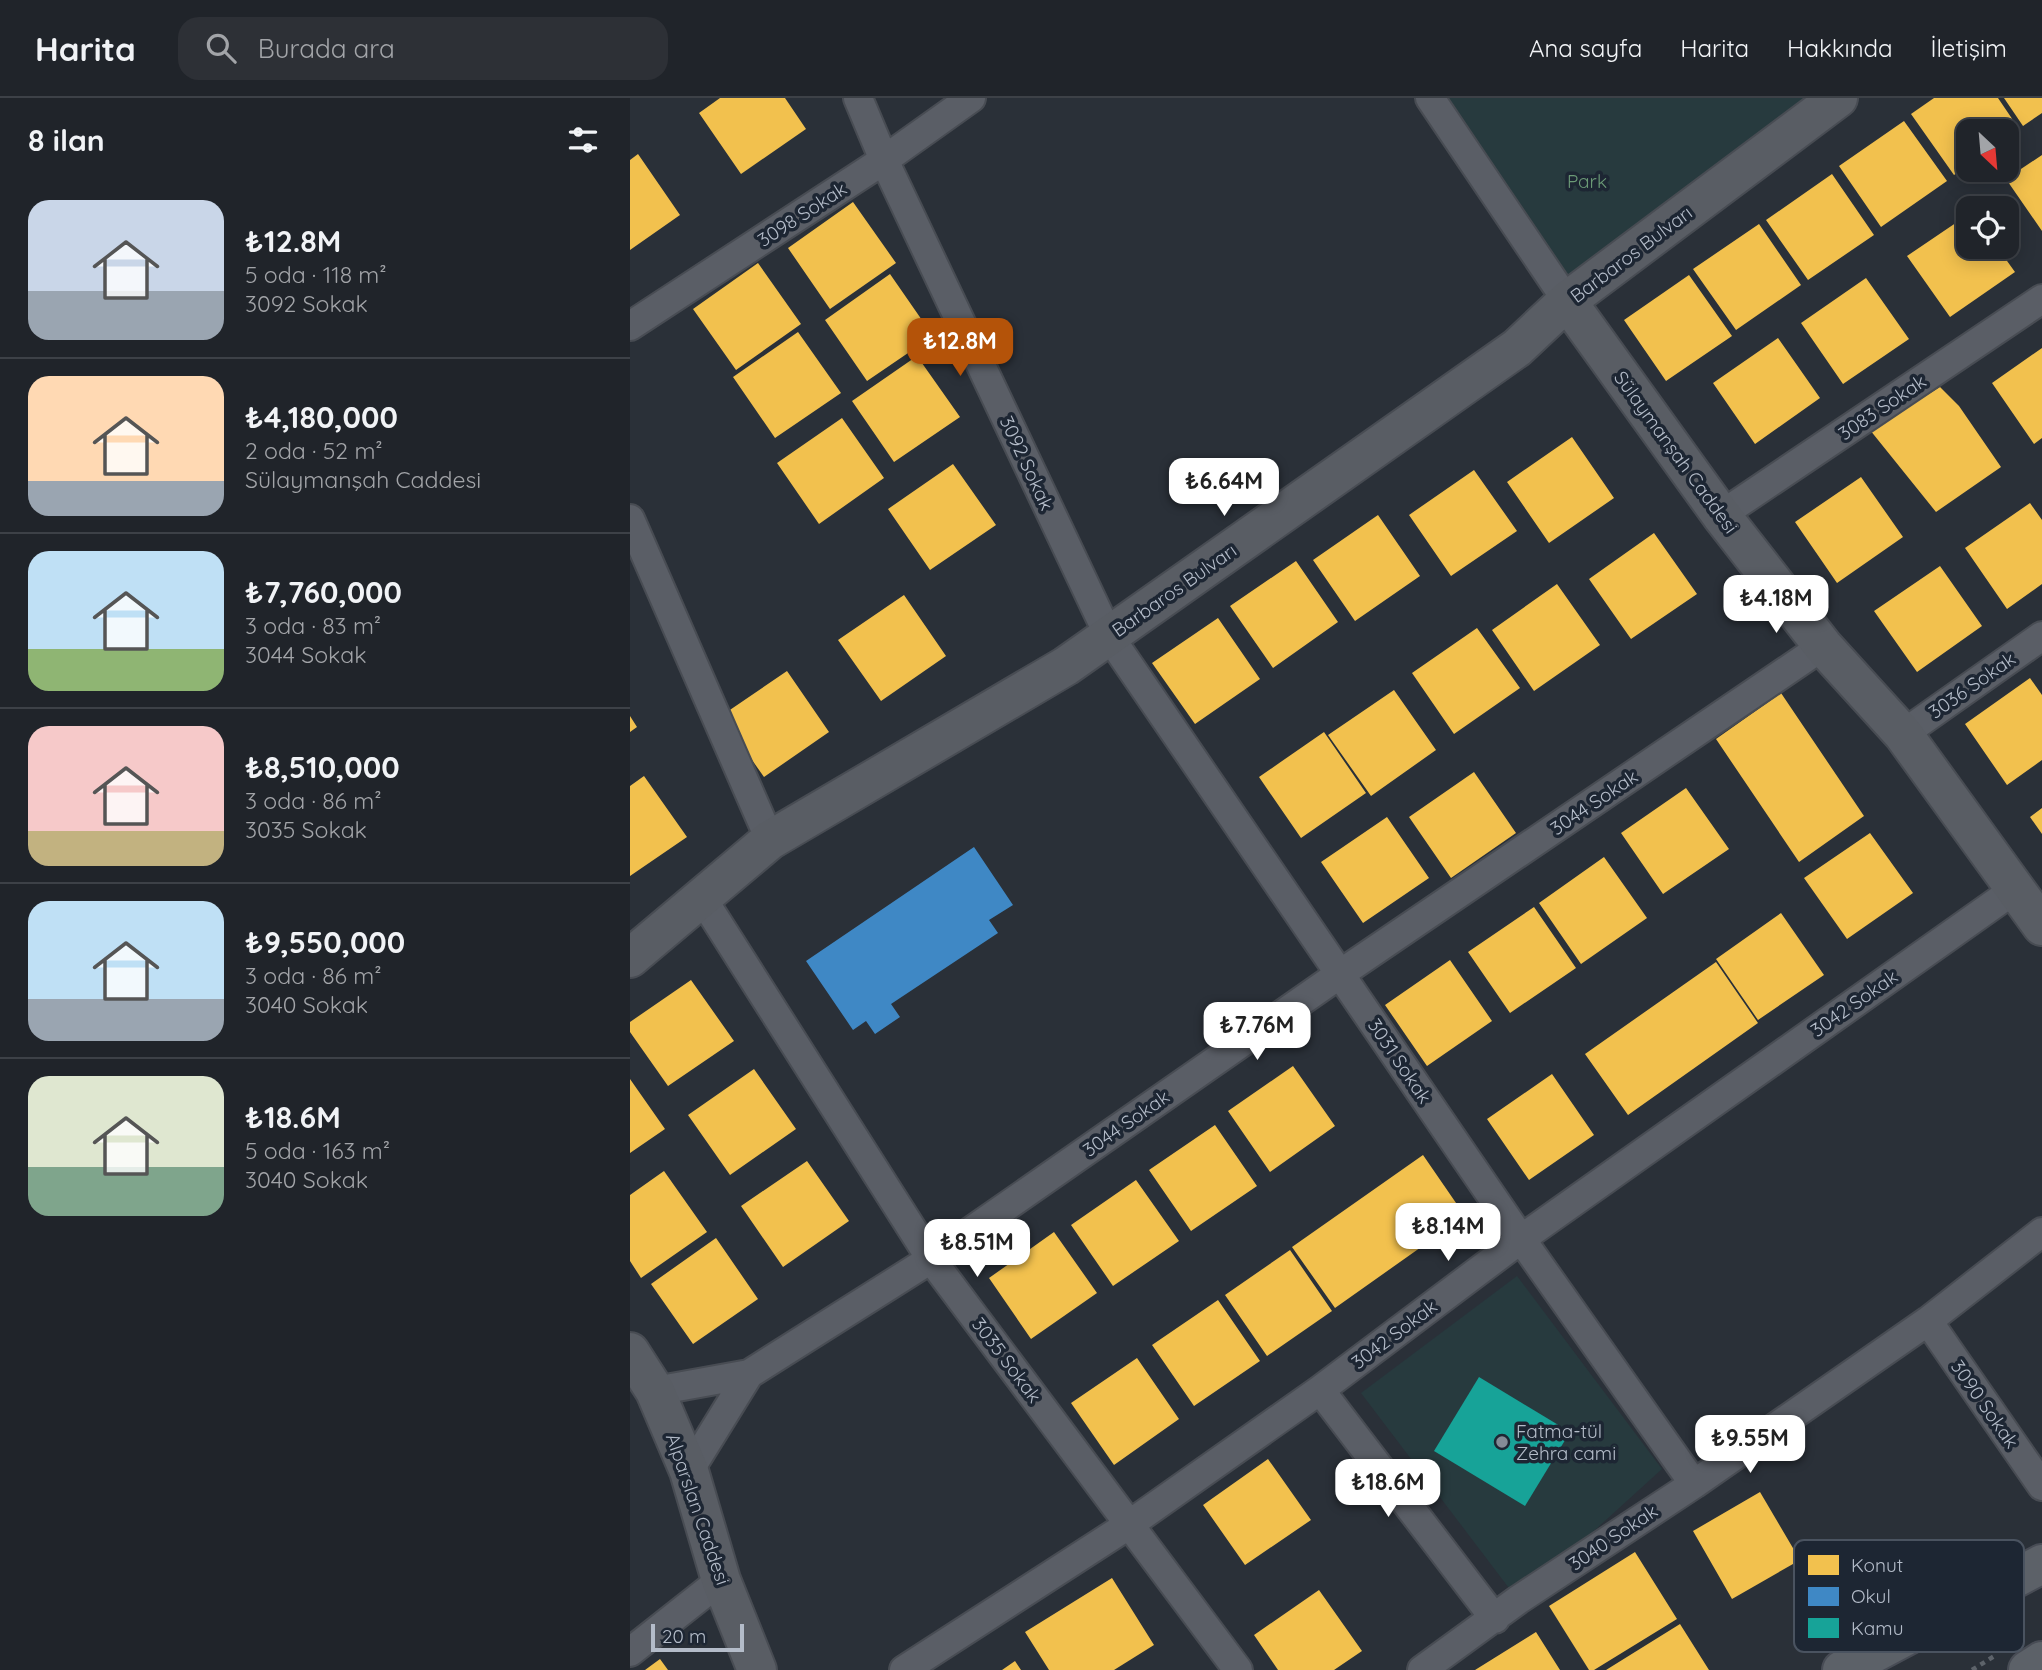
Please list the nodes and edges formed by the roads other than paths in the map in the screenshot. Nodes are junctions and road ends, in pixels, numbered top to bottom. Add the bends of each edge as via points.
1 (858, 98) edge
2 (971, 98) edge
3 (1430, 98) edge
4 (1838, 98) edge
5 (884, 160) junction
6 (2042, 299) edge
7 (1567, 301) junction
8 (630, 326) edge
9 (1721, 515) junction
10 (630, 519) edge
11 (1109, 636) junction
12 (2042, 636) edge
13 (1823, 646) junction
14 (1903, 734) junction
15 (770, 840) junction
16 (2014, 890) junction
17 (702, 898) junction
18 (2042, 926) edge
19 (630, 958) edge
20 (1340, 974) junction
21 (2042, 1232) edge
22 (1521, 1239) junction
23 (931, 1259) junction
24 (1928, 1321) junction
25 (630, 1352) edge
26 (749, 1374) junction
27 (1320, 1390) junction
28 (655, 1391) junction
29 (689, 1471) junction
30 (1693, 1484) junction
31 (2042, 1486) edge
32 (1130, 1524) junction
33 (2042, 1564) edge
34 (2024, 1574) edge
35 (722, 1580) junction
36 (1495, 1619) junction
37 (630, 1652) edge
38 (1876, 1652) edge
39 (2042, 1661) edge
40 (757, 1670) edge
41 (904, 1670) edge
42 (1238, 1670) edge
43 (1422, 1670) edge
44 (1842, 1670) edge
45 (2028, 1670) edge

1 - 5 street, 3092 Sokak
2 - 5 street, 3098 Sokak
3 - 7 street, Sülaymanşah Caddesi
4 - 7 street, Barbaros Bulvarı
5 - 8 street, 3098 Sokak
5 - 11 street, 3092 Sokak
6 - 9 street, 3083 Sokak
7 - 9 street, Sülaymanşah Caddesi
7 - 11 street, Barbaros Bulvarı via 1517,348
9 - 13 street, Sülaymanşah Caddesi
10 - 15 street
11 - 15 street, Barbaros Bulvarı via 1066,666
11 - 20 street, 3031 Sokak
12 - 14 street, 3036 Sokak
13 - 14 street, Sülaymanşah Caddesi
13 - 20 street, 3044 Sokak
14 - 16 street, Sülaymanşah Caddesi
15 - 17 street, Barbaros Bulvarı
16 - 18 street, Sülaymanşah Caddesi
16 - 22 street, 3042 Sokak
17 - 19 street, Barbaros Bulvarı
17 - 23 street, 3035 Sokak
20 - 22 street, 3031 Sokak
20 - 23 street, 3044 Sokak
21 - 24 street, 3040 Sokak
22 - 27 street, 3042 Sokak
22 - 30 street, 3031 Sokak
23 - 26 street, 3044 Sokak
23 - 32 street, 3035 Sokak
24 - 30 street, 3040 Sokak
24 - 31 street, 3090 Sokak
25 - 28 street, Alparslan Caddesi
26 - 28 street, 3044 Sokak
26 - 29 street
27 - 32 street, 3042 Sokak
27 - 36 street
28 - 29 street, Alparslan Caddesi
29 - 35 street, Alparslan Caddesi
30 - 36 street, 3040 Sokak
32 - 41 street, 3042 Sokak
32 - 42 street, 3035 Sokak
33 - 34 main road
35 - 37 street
35 - 40 street, Alparslan Caddesi
36 - 43 street, 3040 Sokak
38 - 44 main road
39 - 45 main road

